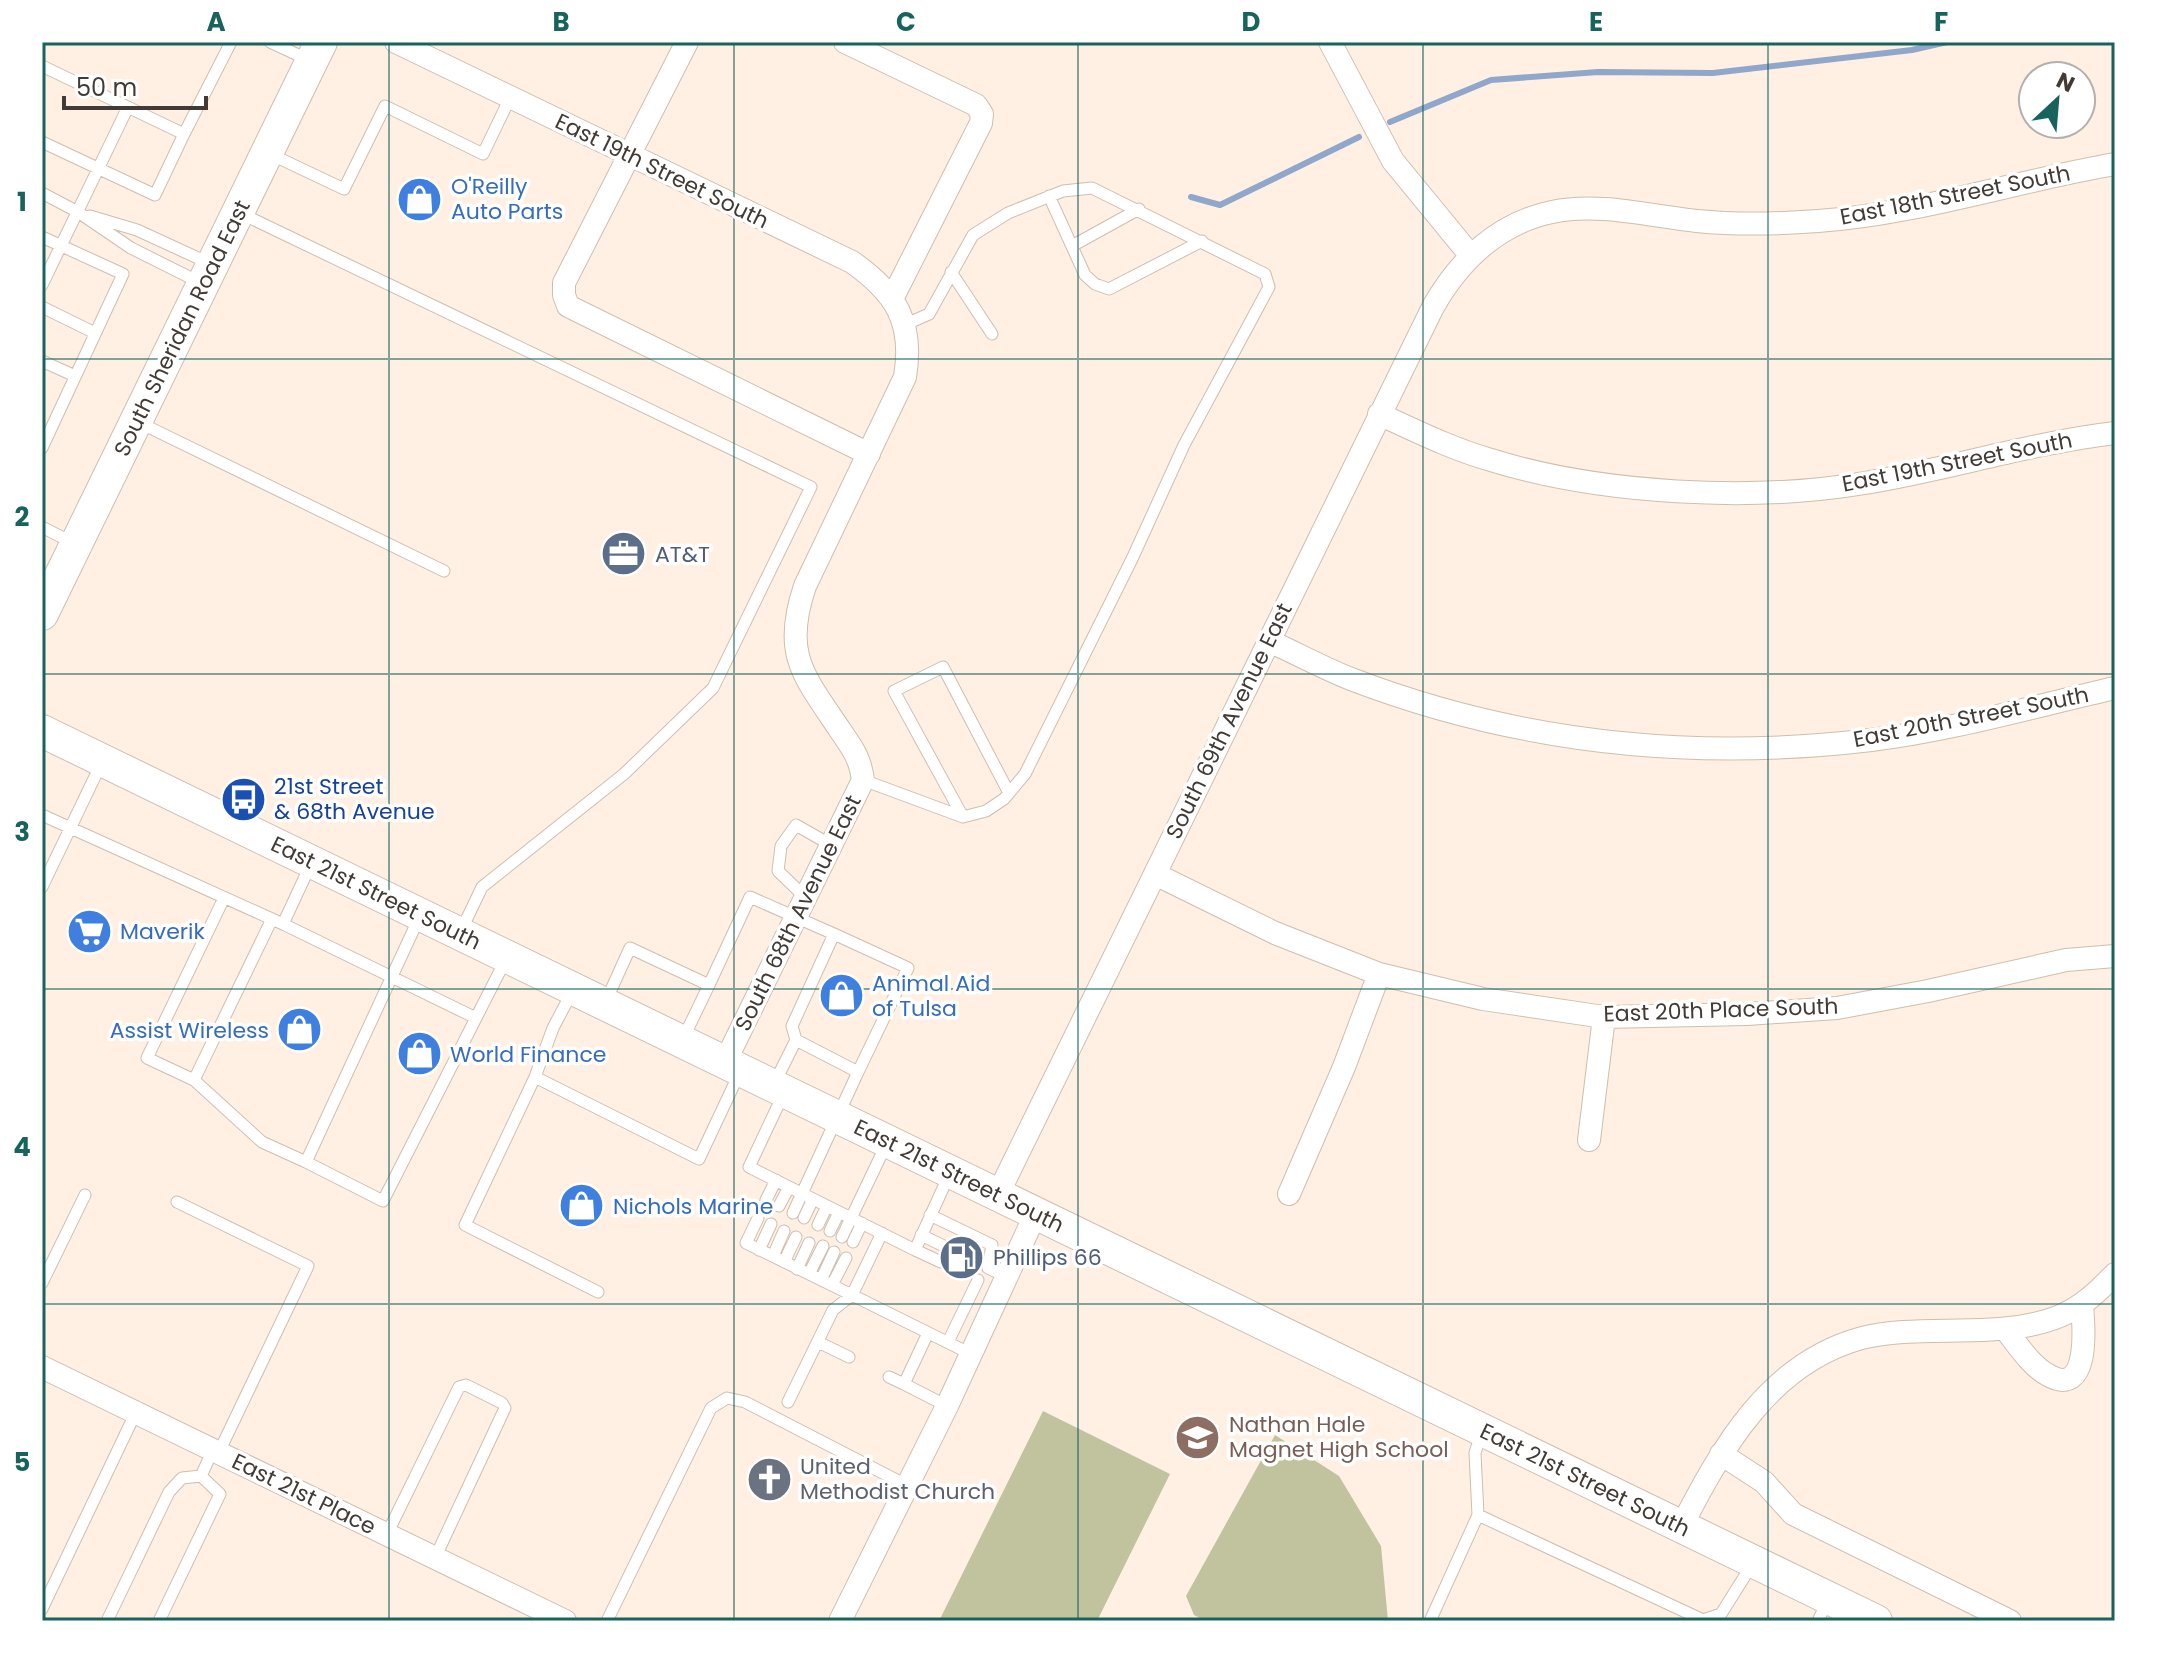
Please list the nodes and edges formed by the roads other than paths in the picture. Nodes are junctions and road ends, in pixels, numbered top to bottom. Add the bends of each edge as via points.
1 (231, 42) edge
2 (270, 42) edge
3 (396, 42) edge
4 (687, 42) edge
5 (845, 42) edge
6 (1330, 42) edge
7 (317, 52) edge
8 (42, 66) edge
9 (510, 98) junction
10 (128, 107) junction
11 (184, 134) junction
12 (42, 142) edge
13 (267, 153) junction
14 (629, 156) junction
15 (2115, 164) edge
16 (100, 169) junction
17 (42, 193) edge
18 (1049, 196) junction
19 (1139, 209) junction
20 (78, 212) junction
21 (239, 212) junction
22 (42, 237) edge
23 (1202, 241) junction
24 (61, 246) junction
25 (1072, 246) junction
26 (1471, 256) junction
27 (951, 272) junction
28 (208, 274) junction
29 (42, 285) edge
30 (893, 297) junction
31 (42, 307) edge
32 (904, 325) junction
33 (95, 333) junction
34 (992, 334) dead end
35 (42, 361) edge
36 (75, 376) junction
37 (1379, 414) junction
38 (48, 422) edge
39 (137, 422) junction
40 (2115, 433) edge
41 (42, 448) edge
42 (869, 454) junction
43 (42, 527) edge
44 (75, 545) junction
45 (444, 571) dead end
46 (42, 614) edge
47 (1269, 641) junction
48 (2115, 688) edge
49 (42, 731) edge
50 (103, 760) junction
51 (863, 780) junction
52 (1009, 793) junction
53 (42, 815) edge
54 (963, 817) junction
55 (71, 827) junction
56 (831, 845) junction
57 (312, 862) junction
58 (1155, 874) junction
59 (42, 887) edge
60 (805, 897) junction
61 (224, 898) junction
62 (421, 915) junction
63 (795, 919) junction
64 (277, 922) junction
65 (460, 933) junction
66 (834, 934) junction
67 (2115, 956) edge
68 (507, 957) junction
69 (1379, 974) junction
70 (391, 977) junction
71 (709, 985) junction
72 (573, 989) junction
73 (604, 1004) junction
74 (1604, 1017) junction
75 (476, 1018) junction
76 (796, 1040) junction
77 (682, 1041) junction
78 (733, 1066) junction
79 (858, 1072) junction
80 (535, 1077) junction
81 (194, 1080) junction
82 (779, 1088) junction
83 (839, 1117) junction
84 (1589, 1140) dead end
85 (888, 1141) junction
86 (306, 1162) junction
87 (951, 1171) junction
88 (776, 1180) junction
89 (789, 1187) junction
90 (998, 1194) junction
91 (1289, 1194) dead end
92 (85, 1195) dead end
93 (808, 1196) junction
94 (766, 1200) dead end
95 (177, 1202) dead end
96 (779, 1206) dead end
97 (827, 1206) junction
98 (1036, 1213) junction
99 (845, 1215) junction
100 (930, 1215) junction
101 (799, 1216) dead end
102 (758, 1218) dead end
103 (862, 1223) junction
104 (771, 1224) dead end
105 (818, 1225) dead end
106 (784, 1231) dead end
107 (830, 1231) dead end
108 (882, 1233) junction
109 (921, 1235) junction
110 (796, 1237) dead end
111 (809, 1243) dead end
112 (823, 1246) dead end
113 (948, 1248) dead end
114 (759, 1250) junction
115 (915, 1250) junction
116 (840, 1255) dead end
117 (773, 1256) junction
118 (784, 1262) junction
119 (941, 1262) dead end
120 (991, 1270) junction
121 (803, 1271) junction
122 (2115, 1274) edge
123 (42, 1283) edge
124 (827, 1283) junction
125 (598, 1292) dead end
126 (852, 1295) junction
127 (2082, 1305) junction
128 (2005, 1329) junction
129 (928, 1333) junction
130 (818, 1342) junction
131 (948, 1342) junction
132 (971, 1354) junction
133 (849, 1357) dead end
134 (42, 1367) edge
135 (889, 1377) dead end
136 (904, 1384) junction
137 (788, 1402) dead end
138 (947, 1406) junction
139 (136, 1412) junction
140 (1482, 1430) junction
141 (216, 1451) junction
142 (1721, 1454) junction
143 (201, 1476) junction
144 (908, 1486) junction
145 (1478, 1515) junction
146 (1681, 1527) junction
147 (387, 1534) junction
148 (435, 1558) junction
149 (1753, 1561) junction
150 (42, 1609) edge
151 (1823, 1610) edge
152 (107, 1621) edge
153 (159, 1621) edge
154 (565, 1621) edge
155 (607, 1621) edge
156 (840, 1621) edge
157 (1430, 1621) edge
158 (1876, 1621) edge
159 (2010, 1621) edge

1 - 11 lane
2 - 7 lane
3 - 9 street, East 19th Street South
4 - 14 street
5 - 30 street via 976,105 982,114
6 - 26 street via 1393,161
7 - 13 main road, South Sheridan Road East
8 - 10 lane
9 - 13 lane via 483,154 385,106 344,189
9 - 14 street, East 19th Street South
10 - 11 lane
10 - 16 lane
11 - 16 lane via 155,195
12 - 16 lane
13 - 21 main road, South Sheridan Road East
14 - 30 street, East 19th Street South via 852,262
14 - 42 street via 564,283 568,306
15 - 26 street, East 18th Street South via 1880,214 1818,221 1698,221 1606,209 1551,212 1497,235
16 - 20 lane
17 - 20 lane
18 - 19 lane via 1092,188
18 - 25 lane
18 - 27 lane via 973,235
19 - 23 lane
19 - 25 lane
20 - 24 lane
20 - 28 lane via 137,230
20 - 28 lane via 131,248
21 - 28 main road, South Sheridan Road East
21 - 65 lane via 811,487 713,688 624,774 482,887
22 - 24 lane
23 - 25 lane via 1109,289 1085,275
23 - 52 lane via 1265,274 1269,287 1184,445 1025,774
24 - 29 lane
24 - 33 lane via 123,274
26 - 37 street, South 69th Avenue East via 1447,281
27 - 32 lane via 929,314
27 - 34 lane
28 - 39 main road, South Sheridan Road East
30 - 32 street, East 19th Street South
31 - 33 lane
32 - 42 street, South 68th Avenue East via 905,377
33 - 36 lane
35 - 36 lane
36 - 38 lane
37 - 40 street, East 19th Street South via 1463,451 1521,469 1636,488 1696,491 1770,492 1860,484
37 - 47 street, South 69th Avenue East
38 - 41 lane
39 - 44 main road, South Sheridan Road East
39 - 45 lane
42 - 51 street, South 68th Avenue East via 805,586 794,643 809,683 860,760
43 - 44 lane
44 - 46 main road, South Sheridan Road East
47 - 48 street, East 20th Street South via 1349,678 1463,714 1583,739 1660,748 1736,750 1873,740
47 - 58 street, South 69th Avenue East
49 - 50 main road, East 21st Street South
50 - 55 lane
50 - 57 main road, East 21st Street South
51 - 54 lane
51 - 56 street, South 68th Avenue East
52 - 54 lane via 986,811
52 - 54 lane via 943,667 894,691
53 - 55 lane
55 - 59 lane
55 - 61 lane
56 - 60 street, South 68th Avenue East
56 - 60 lane via 796,825 781,846 778,871
57 - 62 main road, East 21st Street South
57 - 64 lane
58 - 69 street, East 20th Place South via 1275,933
58 - 90 street, South 69th Avenue East
60 - 63 street, South 68th Avenue East
61 - 64 lane
61 - 81 lane via 147,1058
62 - 65 main road, East 21st Street South
62 - 70 lane
63 - 66 lane
63 - 71 lane via 750,897
63 - 78 street, South 68th Avenue East
64 - 70 lane
64 - 81 lane
65 - 68 main road, East 21st Street South
66 - 76 lane via 792,1026
66 - 79 lane via 908,968
67 - 74 street, East 20th Place South via 2066,960 1837,1008
68 - 72 main road, East 21st Street South
68 - 75 lane
69 - 74 street, East 20th Place South via 1483,999
69 - 91 street
70 - 75 lane
70 - 86 lane
71 - 73 lane via 630,948
71 - 77 lane
72 - 73 main road, East 21st Street South
72 - 80 lane
73 - 77 main road, East 21st Street South
74 - 84 street
75 - 86 lane via 383,1201
76 - 79 lane
76 - 82 lane
77 - 78 main road, East 21st Street South
78 - 80 lane via 699,1159
78 - 82 main road, East 21st Street South
79 - 83 lane
80 - 125 lane via 465,1225
81 - 86 lane via 262,1142
82 - 83 main road, East 21st Street South
82 - 88 lane via 749,1167
83 - 85 main road, East 21st Street South
83 - 93 lane
85 - 87 main road, East 21st Street South
85 - 99 lane
87 - 90 main road, East 21st Street South
87 - 100 lane
88 - 89 lane
88 - 94 lane
89 - 93 lane
89 - 96 lane
90 - 98 main road, East 21st Street South
92 - 123 lane
93 - 97 lane
93 - 101 lane
95 - 141 lane via 308,1266
97 - 99 lane
97 - 105 lane
98 - 120 street
98 - 140 main road, East 21st Street South
99 - 103 lane
99 - 103 lane via 847,1239
99 - 107 lane
100 - 109 lane
100 - 120 lane via 992,1245
102 - 114 lane via 746,1243
103 - 108 lane
104 - 114 lane
106 - 117 lane
108 - 115 lane
108 - 126 lane
109 - 113 lane
109 - 115 lane
110 - 118 lane
111 - 121 lane
112 - 121 lane
114 - 117 lane
115 - 119 lane
116 - 124 lane
117 - 118 lane
118 - 121 lane
120 - 131 lane via 975,1279
120 - 132 street
121 - 124 lane
122 - 127 street
124 - 126 lane
126 - 129 lane
126 - 130 lane via 833,1310
127 - 128 street
127 - 128 street via 2081,1365 2071,1377 2045,1374
128 - 142 street via 1896,1332 1835,1348 1777,1386 1737,1428
129 - 131 lane
129 - 136 lane
130 - 133 lane
130 - 137 lane
131 - 132 lane
132 - 138 street
134 - 139 street, East 21st Place
135 - 136 lane
136 - 138 lane
138 - 144 street
139 - 141 street, East 21st Place
139 - 150 lane
140 - 145 lane via 1475,1453
140 - 146 main road, East 21st Street South
141 - 143 lane
141 - 147 street, East 21st Place
142 - 146 street
142 - 159 street via 1764,1482 1793,1514
143 - 152 lane via 182,1478 169,1492
143 - 153 lane via 220,1494
144 - 155 lane via 745,1402 727,1398 711,1408
144 - 156 street
145 - 149 lane via 1703,1620 1721,1614
145 - 157 lane
146 - 149 main road, East 21st Street South
147 - 148 street, East 21st Place
147 - 148 lane via 459,1387 466,1385 505,1408
148 - 154 street, East 21st Place
149 - 151 main road, East 21st Street South
151 - 158 main road, East 21st Street South

